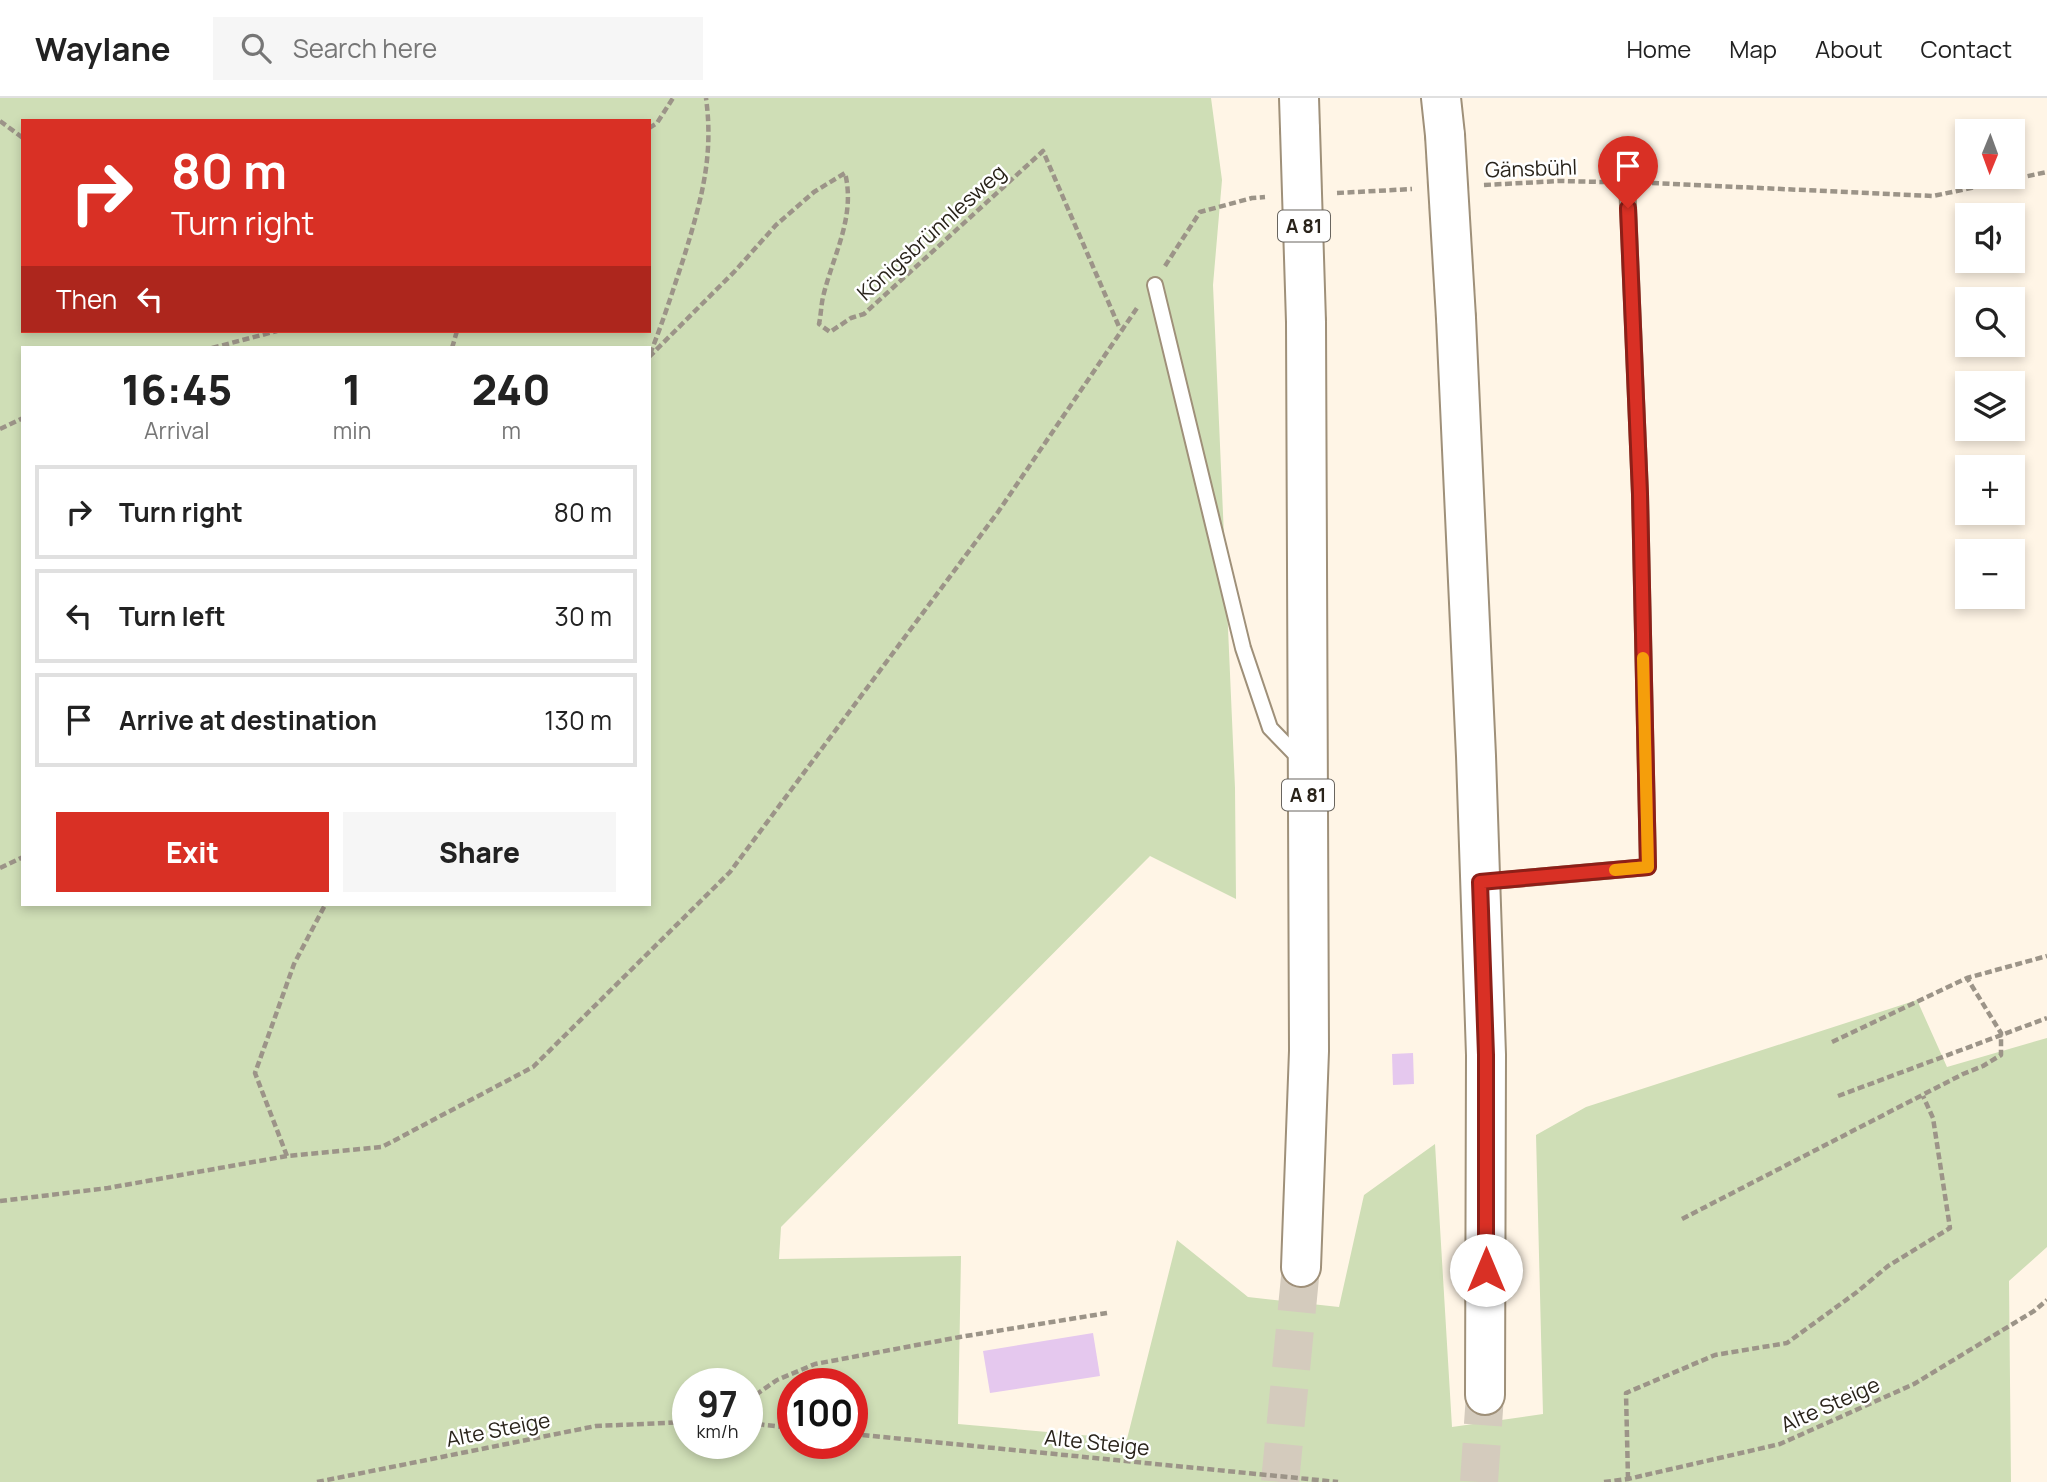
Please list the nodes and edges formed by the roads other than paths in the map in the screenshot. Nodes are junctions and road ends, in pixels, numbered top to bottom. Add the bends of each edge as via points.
1 (1299, 114) edge
2 (1443, 116) edge
3 (1627, 182) road end
4 (1155, 285) road end
5 (1308, 767) junction
6 (1480, 882) junction
7 (1301, 1268) tunnel mouth
8 (1485, 1395) tunnel mouth

1 - 5 highway, A 81, bridge via 1306,322
2 - 6 highway, bridge
3 - 6 lane via 1648,867
4 - 5 lane via 1243,648 1270,729
5 - 7 highway, A 81 via 1309,1051
6 - 8 highway via 1486,1068

